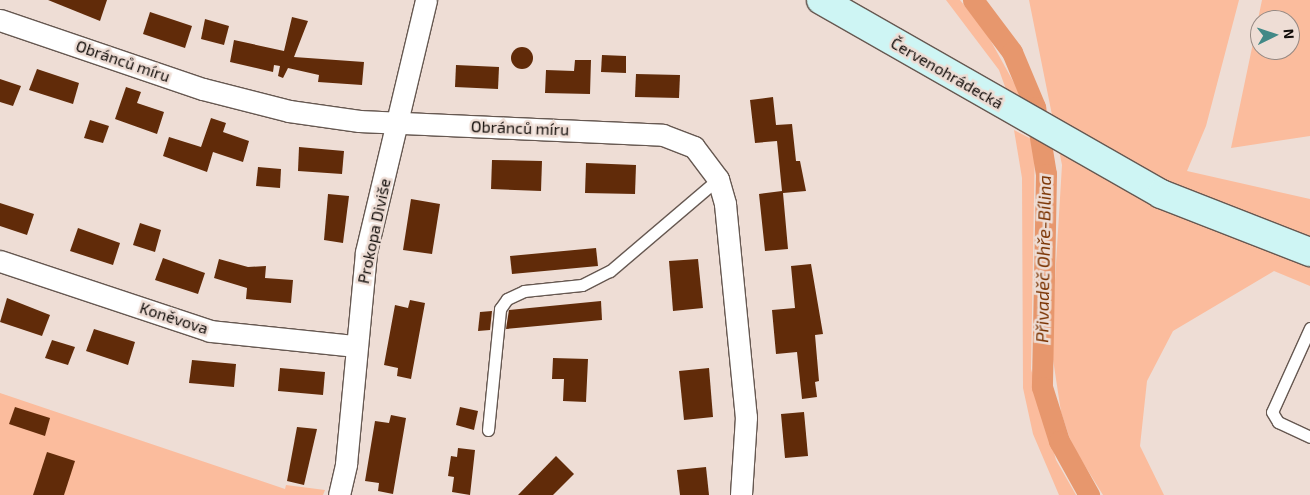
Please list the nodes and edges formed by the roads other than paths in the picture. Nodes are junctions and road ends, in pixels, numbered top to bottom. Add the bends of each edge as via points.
1 (426, 0) edge
2 (821, 0) edge
3 (0, 20) edge
4 (398, 123) junction
5 (718, 179) junction
6 (1308, 246) edge
7 (0, 260) edge
8 (1310, 328) edge
9 (355, 346) junction
10 (488, 430) dead end
11 (1310, 437) edge
12 (339, 495) edge
13 (741, 495) edge

1 - 4 street, Prokopa Diviše
2 - 6 street, Červenohrádecká via 1161,194
3 - 4 street, Obránců míru via 232,96 289,111
4 - 5 street, Obránců míru via 664,134 694,147
4 - 9 street, Prokopa Diviše via 366,252
5 - 10 lane via 610,271 582,286 524,291 506,299 500,309
5 - 13 street, Obránců míru via 726,214 746,417
7 - 9 street, Koněvova via 210,330
8 - 11 lane via 1272,412 1278,422
9 - 12 street, Prokopa Diviše via 346,464

